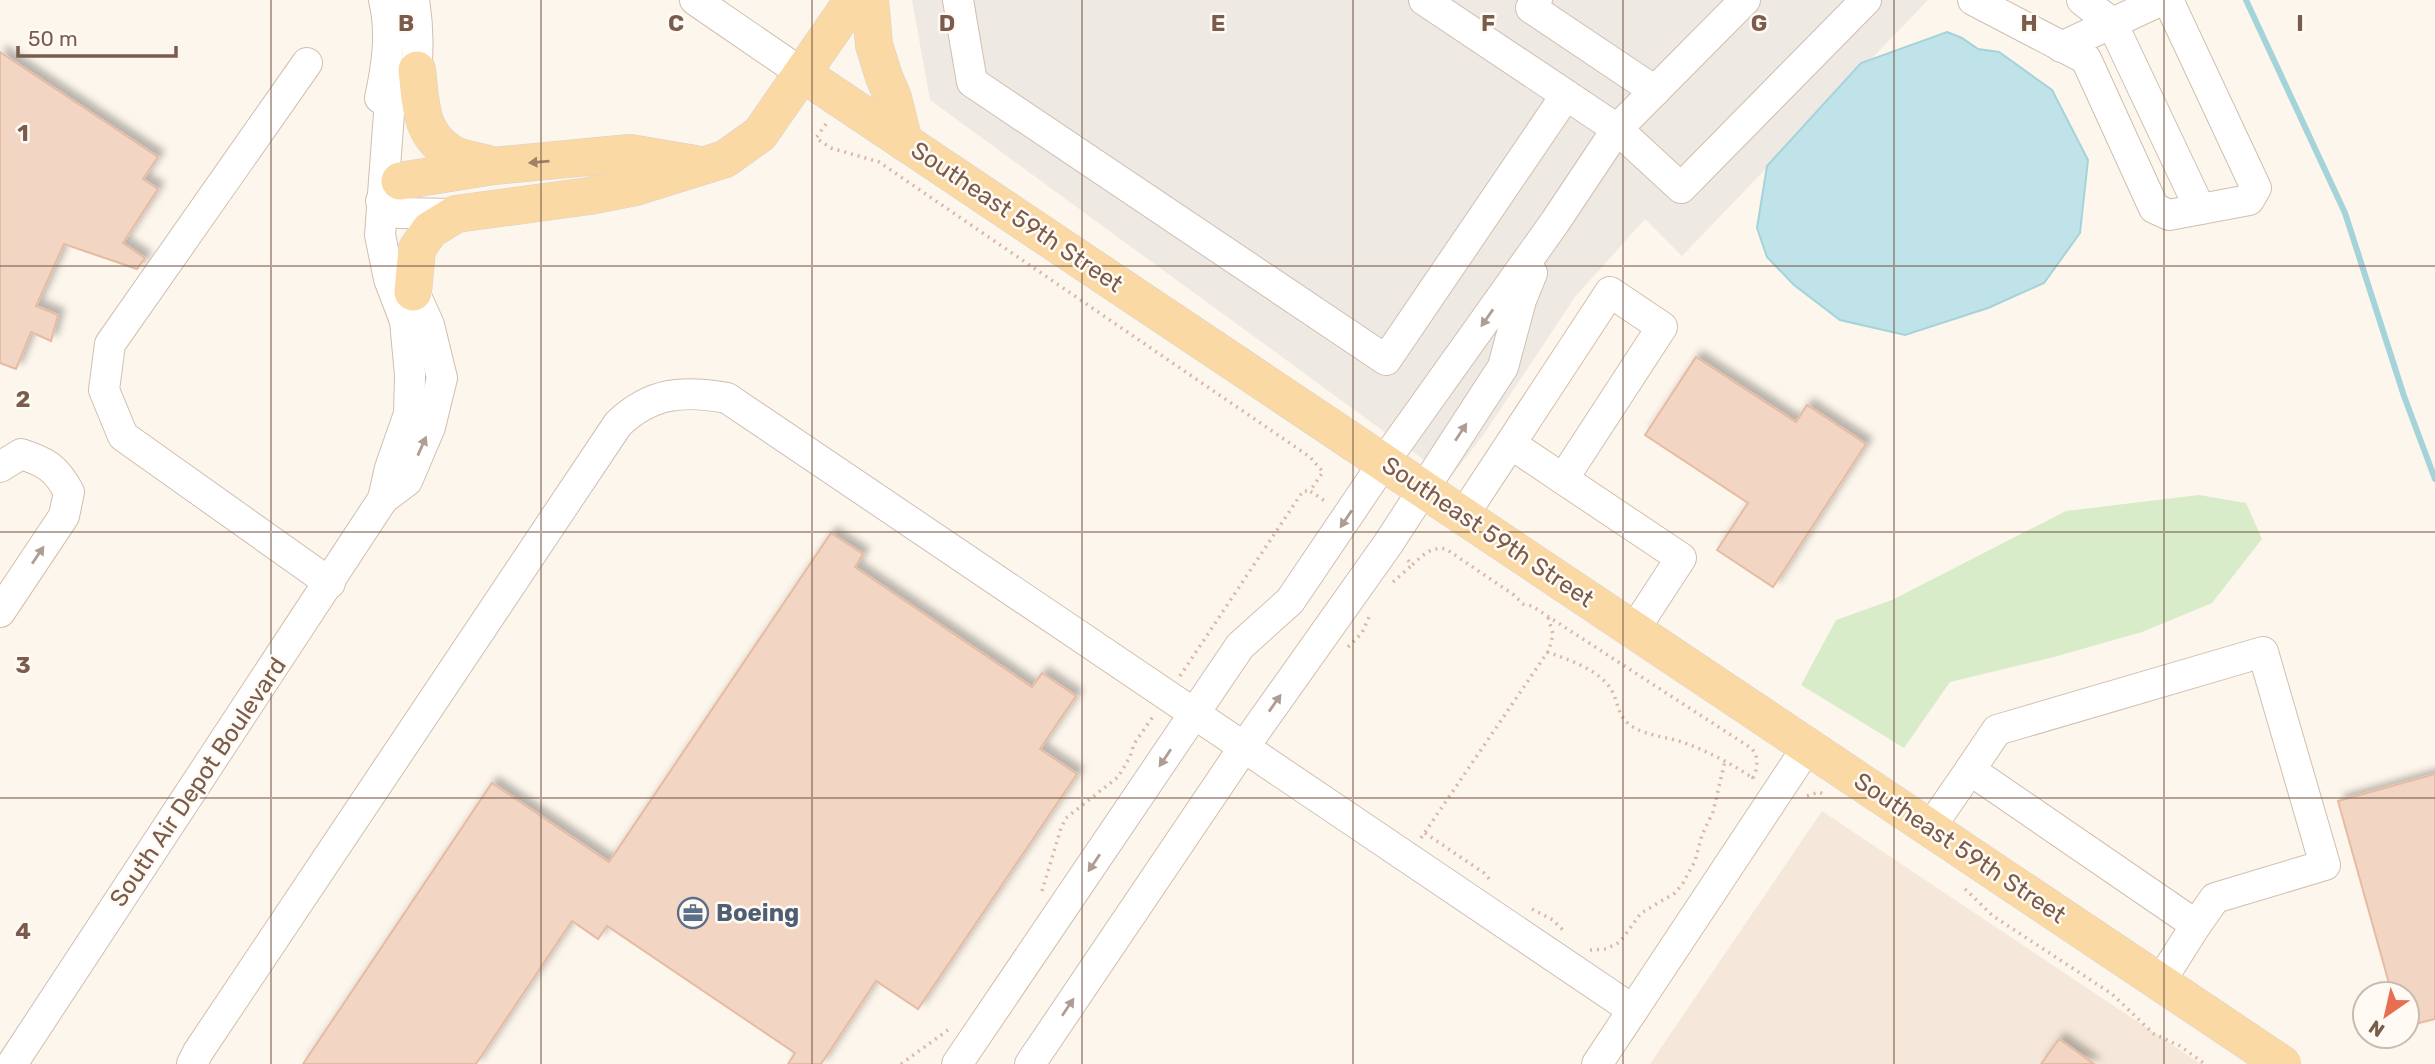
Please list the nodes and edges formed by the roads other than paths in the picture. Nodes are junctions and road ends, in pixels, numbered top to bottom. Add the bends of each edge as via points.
1 (384, 0) edge
2 (414, 0) edge
3 (695, 0) edge
4 (853, 0) edge
5 (870, 0) edge
6 (958, 0) edge
7 (1424, 0) edge
8 (1537, 0) edge
9 (1745, 0) edge
10 (1867, 0) edge
11 (1973, 0) edge
12 (2082, 0) edge
13 (2162, 0) edge
14 (2168, 0) edge
15 (1462, 10) edge
16 (2112, 23) junction
17 (2061, 47) junction
18 (307, 63) dead end
19 (803, 74) junction
20 (395, 81) junction
21 (1655, 91) junction
22 (1566, 95) junction
23 (1617, 129) junction
24 (904, 142) junction
25 (493, 166) junction
26 (703, 166) junction
27 (393, 198) junction
28 (2200, 209) junction
29 (456, 214) junction
30 (1555, 222) junction
31 (413, 292) junction
32 (406, 342) junction
33 (1511, 444) junction
34 (1384, 462) junction
35 (0, 467) edge
36 (1563, 478) junction
37 (1424, 489) junction
38 (383, 499) junction
39 (1463, 516) junction
40 (330, 583) junction
41 (0, 612) edge
42 (1634, 630) junction
43 (1195, 714) junction
44 (1808, 746) junction
45 (1244, 747) junction
46 (1970, 770) junction
47 (1930, 828) junction
48 (2196, 925) junction
49 (2160, 982) junction
50 (1633, 1010) junction
51 (12, 1064) edge
52 (192, 1064) edge
53 (957, 1064) edge
54 (1030, 1064) edge
55 (1597, 1064) edge
56 (2283, 1064) edge

1 - 20 street
2 - 20 street via 419,29
3 - 19 street, Southeast 59th Street
4 - 19 main road
5 - 24 main road via 874,45
6 - 22 street via 972,82 1386,360
7 - 15 street
8 - 21 street via 1531,8
9 - 21 street
10 - 23 street via 1681,188
11 - 17 street
12 - 16 street
13 - 16 street
14 - 28 street via 2256,188 2249,200
15 - 22 street
16 - 17 street
16 - 28 street
17 - 28 street via 2086,59 2154,208 2169,215
18 - 40 street via 110,344 104,390 123,436
19 - 24 main road, Southeast 59th Street
19 - 26 main road via 760,134 725,159
20 - 25 main road via 435,140 453,155
20 - 27 street via 403,149
20 - 32 street, South Air Depot Boulevard via 360,200 361,240 376,289
21 - 23 street
22 - 23 street
23 - 30 street
24 - 34 main road, Southeast 59th Street
26 -> 25 main road via 630,153
25 - 27 main road
26 - 29 main road via 635,187
27 - 29 street
27 - 31 street, South Air Depot Boulevard via 402,260
27 - 32 street, South Air Depot Boulevard via 380,235 389,279 405,321
29 - 31 main road via 430,230 417,249
30 -> 34 street
37 -> 30 street via 1503,367 1521,300
38 -> 31 street, South Air Depot Boulevard via 407,481 430,427 442,377 429,326
32 - 38 street, South Air Depot Boulevard via 409,414
33 - 36 street
33 - 36 street via 1610,292 1662,327
33 - 39 street
34 - 37 main road, Southeast 59th Street
34 -> 43 street via 1290,601 1240,646
41 -> 35 street via 64,516 69,492 45,462 21,454
36 - 42 street via 1681,558
37 - 39 main road, Southeast 59th Street
45 -> 37 street
38 - 40 street, South Air Depot Boulevard
39 - 42 main road, Southeast 59th Street
40 - 51 street, South Air Depot Boulevard
42 - 44 main road, Southeast 59th Street
43 - 45 street
43 - 52 street via 727,398 695,392 657,398 631,411 618,424
43 -> 53 street
44 - 47 main road, Southeast 59th Street
44 - 50 street
45 - 50 street
54 -> 45 street
46 - 47 street
46 - 48 street
46 - 48 street via 1997,730 2263,652 2325,865 2215,898
47 - 49 main road, Southeast 59th Street
48 - 49 street
49 - 56 main road, Southeast 59th Street
50 - 55 street

